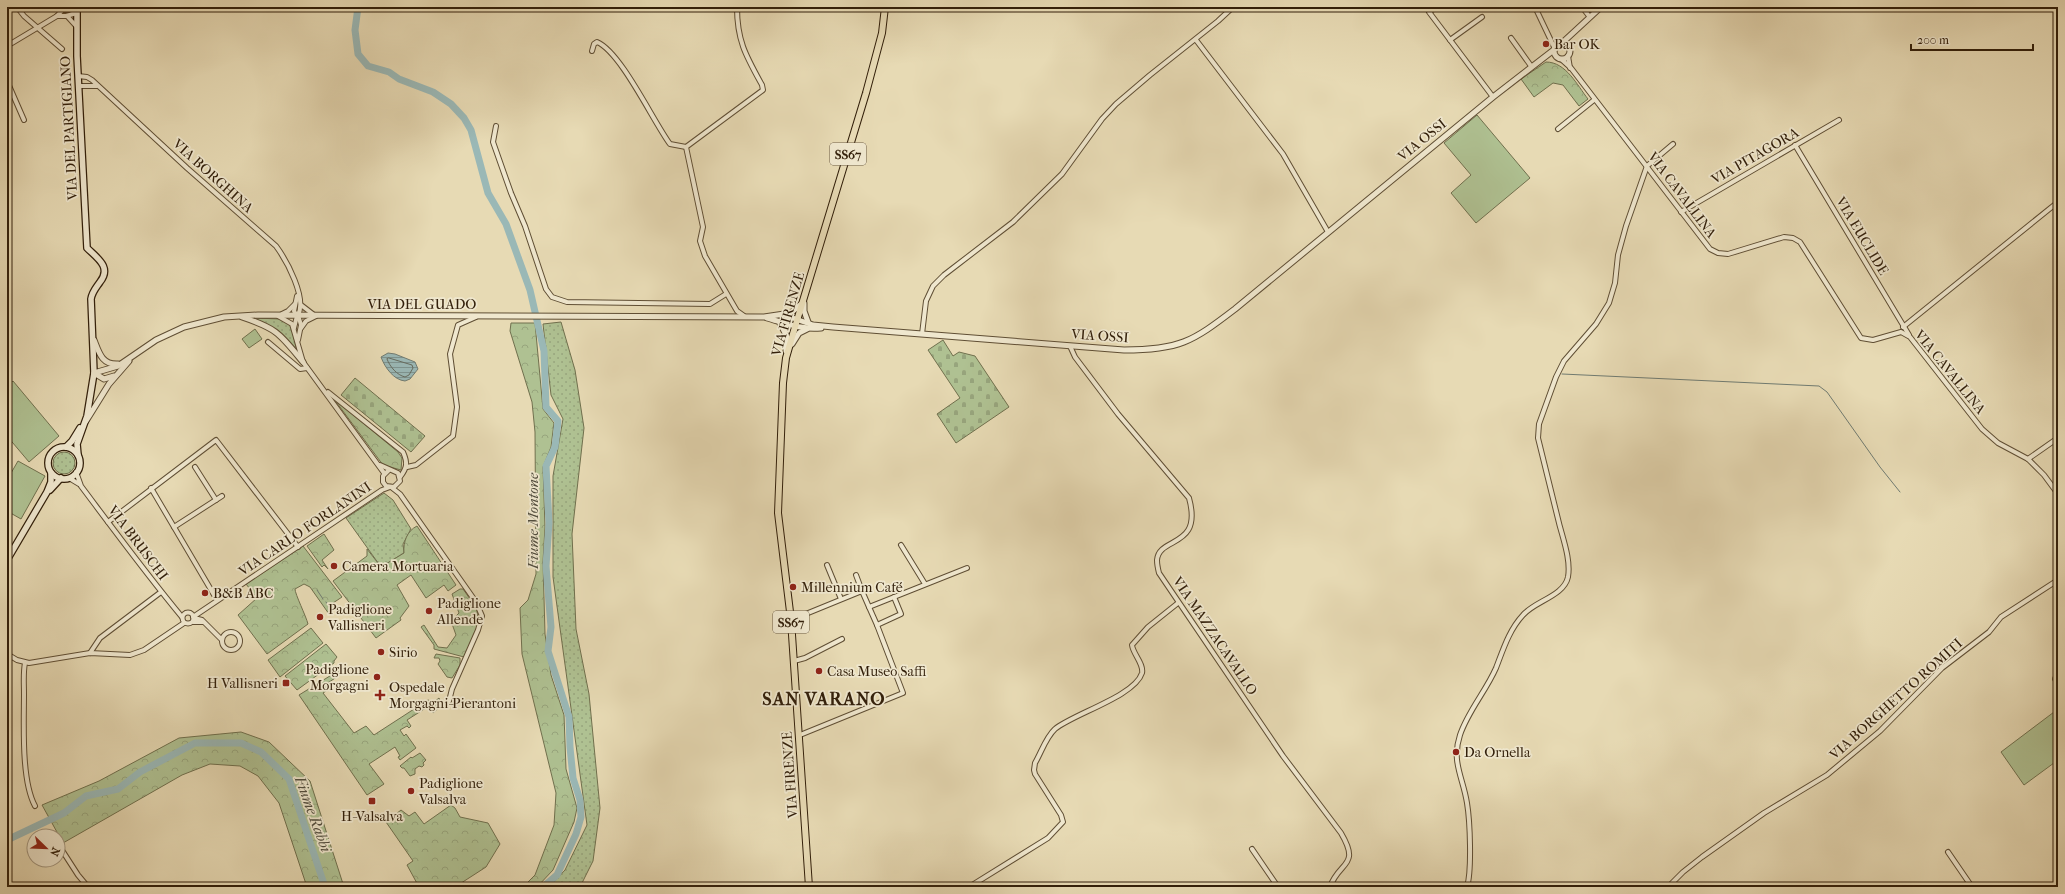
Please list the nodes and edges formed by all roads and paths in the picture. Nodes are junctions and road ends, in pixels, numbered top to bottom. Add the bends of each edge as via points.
1 (17, 7) edge
2 (737, 7) edge
3 (885, 7) edge
4 (1233, 7) edge
5 (1437, 7) edge
6 (1535, 7) edge
7 (1582, 7) edge
8 (1601, 7) edge
9 (64, 9) edge
10 (77, 10) edge
11 (57, 16) junction
12 (66, 16) junction
13 (1589, 16) junction
14 (1482, 17) dead end
15 (76, 27) junction
16 (37, 28) junction
17 (1573, 32) junction
18 (1511, 38) dead end
19 (1196, 40) junction
20 (1450, 40) junction
21 (1558, 45) junction
22 (7, 46) edge
23 (62, 49) dead end
24 (1570, 49) junction
25 (592, 51) dead end
26 (1568, 56) junction
27 (1544, 58) junction
28 (1559, 58) junction
29 (1531, 66) junction
30 (1570, 68) junction
31 (78, 76) junction
32 (7, 81) edge
33 (79, 86) junction
34 (98, 86) junction
35 (1493, 97) junction
36 (1594, 100) junction
37 (24, 120) dead end
38 (1839, 120) dead end
39 (496, 126) dead end
40 (1558, 129) dead end
41 (1673, 144) dead end
42 (1795, 145) junction
43 (686, 147) junction
44 (1647, 166) junction
45 (2058, 202) edge
46 (1681, 212) junction
47 (1328, 232) junction
48 (297, 293) junction
49 (726, 294) junction
50 (804, 300) junction
51 (295, 303) junction
52 (301, 304) junction
53 (784, 315) junction
54 (239, 316) junction
55 (277, 316) junction
56 (298, 316) junction
57 (316, 316) junction
58 (478, 316) junction
59 (744, 316) junction
60 (764, 317) junction
61 (797, 319) junction
62 (808, 322) junction
63 (780, 323) junction
64 (795, 326) junction
65 (833, 327) junction
66 (1903, 327) junction
67 (294, 328) junction
68 (300, 329) junction
69 (808, 329) junction
70 (922, 334) junction
71 (1910, 337) junction
72 (93, 338) junction
73 (298, 340) junction
74 (268, 342) dead end
75 (1070, 346) junction
76 (134, 356) junction
77 (786, 358) junction
78 (124, 362) junction
79 (303, 362) junction
80 (307, 368) junction
81 (119, 372) junction
82 (94, 373) junction
83 (323, 388) junction
84 (89, 403) junction
85 (86, 422) junction
86 (2058, 438) edge
87 (66, 447) junction
88 (78, 455) junction
89 (2028, 459) junction
90 (379, 465) junction
91 (195, 468) dead end
92 (406, 469) junction
93 (389, 470) junction
94 (76, 472) junction
95 (51, 473) junction
96 (384, 473) junction
97 (399, 475) junction
98 (61, 478) junction
99 (69, 478) junction
100 (81, 486) junction
101 (396, 486) junction
102 (389, 487) junction
103 (151, 488) junction
104 (397, 492) junction
105 (2058, 494) edge
106 (222, 496) dead end
107 (44, 499) junction
108 (216, 500) junction
109 (108, 522) junction
110 (174, 527) junction
111 (902, 545) dead end
112 (298, 547) junction
113 (7, 560) edge
114 (827, 565) dead end
115 (967, 568) dead end
116 (856, 575) dead end
117 (2058, 580) edge
118 (925, 584) junction
119 (862, 591) junction
120 (161, 592) junction
121 (894, 597) junction
122 (841, 599) junction
123 (217, 600) junction
124 (1178, 603) junction
125 (869, 607) junction
126 (179, 611) junction
127 (182, 617) junction
128 (191, 617) junction
129 (791, 620) junction
130 (184, 623) junction
131 (877, 625) junction
132 (213, 631) junction
133 (224, 635) junction
134 (842, 639) dead end
135 (222, 640) junction
136 (96, 644) junction
137 (90, 653) junction
138 (100, 653) junction
139 (7, 654) edge
140 (794, 661) junction
141 (25, 663) junction
142 (2058, 672) edge
143 (2058, 684) edge
144 (449, 701) dead end
145 (800, 735) junction
146 (35, 806) dead end
147 (1252, 849) dead end
148 (1948, 852) dead end
149 (66, 856) edge
150 (88, 887) edge
151 (809, 887) edge
152 (969, 887) edge
153 (1278, 887) edge
154 (1330, 887) edge
155 (1467, 887) edge
156 (1668, 887) edge
157 (1972, 887) edge

1 - 16 street
2 - 43 street via 740,39 745,55 763,90
3 - 50 main road, VIA FIRENZE / SS67 via 882,33 866,93
4 - 19 street
5 - 20 street via 1429,12
6 - 21 street via 1551,39
7 - 13 street
8 - 13 street, VIA OSSI
9 - 10 street
9 - 11 street
10 - 12 street
10 - 15 main road, VIA DEL PARTIGIANO
11 - 12 street
11 - 16 street
12 - 15 street
13 - 17 street, VIA OSSI
14 - 20 street
15 - 31 main road, VIA DEL PARTIGIANO
16 - 22 street
16 - 23 street
17 - 21 street, VIA OSSI
17 - 24 street
18 - 29 street
19 - 47 street via 1283,154
19 - 70 street via 1116,104 1062,174 1013,222 933,286 926,302
20 - 35 street
21 - 24 street via 1567,45
21 - 27 street, VIA OSSI
21 - 28 street
24 - 26 street
25 - 43 street via 594,44 598,42 606,48 670,144
26 - 28 street, VIA OSSI
26 - 30 street, VIA CAVALLINA
27 - 28 street, VIA OSSI
27 - 29 street, VIA OSSI
28 - 30 street, VIA CAVALLINA
29 - 35 street, VIA OSSI
30 - 36 street, VIA CAVALLINA
31 - 33 main road, VIA DEL PARTIGIANO
31 - 34 street, VIA BORGHINA via 87,77
32 - 37 street
33 - 34 street
33 - 72 main road, VIA DEL PARTIGIANO via 87,248 104,267 103,277 90,299
34 - 48 street, VIA BORGHINA via 276,246 295,279
35 - 47 street, VIA OSSI
36 - 40 street
36 - 44 street, VIA CAVALLINA
38 - 42 street, VIA PITAGORA
39 - 49 street via 493,142 526,226 546,289 552,297 566,302 710,304
41 - 44 street
42 - 46 street, VIA PITAGORA
42 - 66 street, VIA EUCLIDE
43 - 49 street via 703,227 700,241 705,256
44 - 46 street, VIA CAVALLINA
44 - 155 street via 1618,254 1615,283 1609,303 1596,324 1564,361 1539,424 1538,438 1569,568 1568,578 1563,587 1524,614 1508,637 1495,669 1460,735 1456,756 1457,769 1467,802 1470,866
45 - 66 street, VIA CAVALLINA
46 - 71 street, VIA CAVALLINA via 1702,241 1718,253 1728,254 1784,237 1793,238 1800,242 1861,338 1872,340 1901,332
47 - 75 street, VIA OSSI via 1207,330 1183,344 1148,350
48 - 51 street, VIA BORGHINA
48 - 52 street, VIA BORGHINA
49 - 59 street via 737,311
50 - 53 street, VIA DEL GUADO via 797,309
50 - 61 main road, VIA FIRENZE / SS67
50 - 62 street
51 - 55 street via 288,311
51 - 56 street, VIA BORGHINA via 294,311
52 - 56 street
52 - 57 street
53 - 60 street, VIA DEL GUADO
53 - 61 street, VIA DEL GUADO
54 - 55 street, VIA DEL GUADO
54 - 76 street, VIA DEL GUADO via 203,321 184,327 156,340
54 - 79 street via 273,329
55 - 56 street, VIA DEL GUADO
55 - 67 street via 288,320
56 - 57 street, VIA DEL GUADO
56 - 67 street
56 - 68 street, VIA BORGHINA via 301,320
57 - 58 street, VIA DEL GUADO
57 - 68 street via 306,321
58 - 59 street, VIA DEL GUADO
58 - 92 street via 458,325 450,354 457,407 453,436 416,465
59 - 60 street, VIA DEL GUADO
60 - 63 street, VIA DEL GUADO
61 - 62 street, VIA OSSI
61 - 64 main road, VIA FIRENZE
62 - 65 street, VIA OSSI
63 - 64 street, VIA DEL GUADO
63 - 77 street via 787,337
64 - 69 street, VIA OSSI
64 - 77 main road, VIA FIRENZE / SS67
65 - 69 street, VIA OSSI
65 - 70 street, VIA OSSI
66 - 71 street, VIA EUCLIDE
67 - 73 street
68 - 73 street, VIA BORGHINA
69 - 77 street via 794,339
70 - 75 street, VIA OSSI
71 - 89 street, VIA CAVALLINA via 1989,437
72 - 78 street via 103,360 112,364
72 - 82 main road
73 - 79 street
74 - 80 street via 300,369
75 - 124 street, VIA MAZZACAVALLO via 1075,357 1118,414 1189,498 1193,513 1191,526 1184,536 1161,552 1157,560 1159,573
76 - 78 street, VIA DEL GUADO
76 - 81 street
77 - 129 main road, VIA FIRENZE / SS67 via 778,513
78 - 82 street, VIA DEL GUADO
79 - 80 street
80 - 83 street
81 - 82 street via 111,378 104,379
81 - 85 street via 104,391
82 - 84 main road
83 - 90 street
83 - 92 street via 403,452
84 - 85 main road
84 - 87 main road via 76,436
85 - 88 main road via 77,444
86 - 89 street
87 - 88 main road
87 - 95 main road via 57,448 50,455 48,464
88 - 94 main road via 79,464
89 - 105 street, VIA CAVALLINA
90 - 93 street
90 - 96 street
91 - 108 street
92 - 97 street
93 - 96 street
93 - 97 street via 394,470
94 - 99 main road
94 - 100 street, VIA BRUSCHI
95 - 98 main road
95 - 107 main road via 51,482
96 - 102 street via 382,479
97 - 101 street via 400,481
98 - 99 main road
98 - 107 main road
99 - 100 street, VIA BRUSCHI
100 - 109 street, VIA BRUSCHI
101 - 102 street
101 - 104 street
102 - 104 street
102 - 112 street, VIA CARLO FORLANINI
103 - 109 street
103 - 110 street
103 - 112 street via 216,440
104 - 144 street via 476,602 482,616
106 - 108 street
107 - 113 main road
108 - 110 street
109 - 120 street, VIA BRUSCHI
110 - 123 street
111 - 118 street
112 - 123 street, VIA CARLO FORLANINI
114 - 122 street
115 - 118 street
116 - 119 street
117 - 156 street, VIA BORGHETTO ROMITI via 2001,617 1989,632 1942,668 1880,731 1827,775 1764,813 1697,861
118 - 121 street
119 - 122 street
119 - 125 street
120 - 126 street, VIA BRUSCHI
120 - 136 street via 100,638
121 - 125 street
121 - 131 street via 901,614
122 - 129 street
123 - 128 street, VIA CARLO FORLANINI
124 - 152 street via 1148,627 1132,645 1142,668 1142,674 1133,686 1056,729 1041,752 1034,770 1063,822 1048,838
124 - 154 street, VIA MAZZACAVALLO via 1348,846 1347,864
125 - 131 street
126 - 127 street
126 - 128 street
127 - 128 street, VIA CARLO FORLANINI
127 - 130 street
128 - 130 street via 189,624
128 - 132 street via 203,622
129 - 140 main road, VIA FIRENZE / SS67
130 - 138 street via 138,653
131 - 145 street via 902,693
132 - 133 street
132 - 135 street
133 - 135 street
133 - 135 street via 230,632 235,634 239,639 239,645 236,649 228,648
134 - 140 street
136 - 137 street
136 - 138 street
137 - 138 street
137 - 141 street via 40,663
139 - 141 street
140 - 145 main road, VIA FIRENZE / SS67
141 - 146 street via 26,778
142 - 143 street via 2055,676
145 - 151 main road, VIA FIRENZE / SS67
147 - 153 street
148 - 157 street
149 - 150 street

